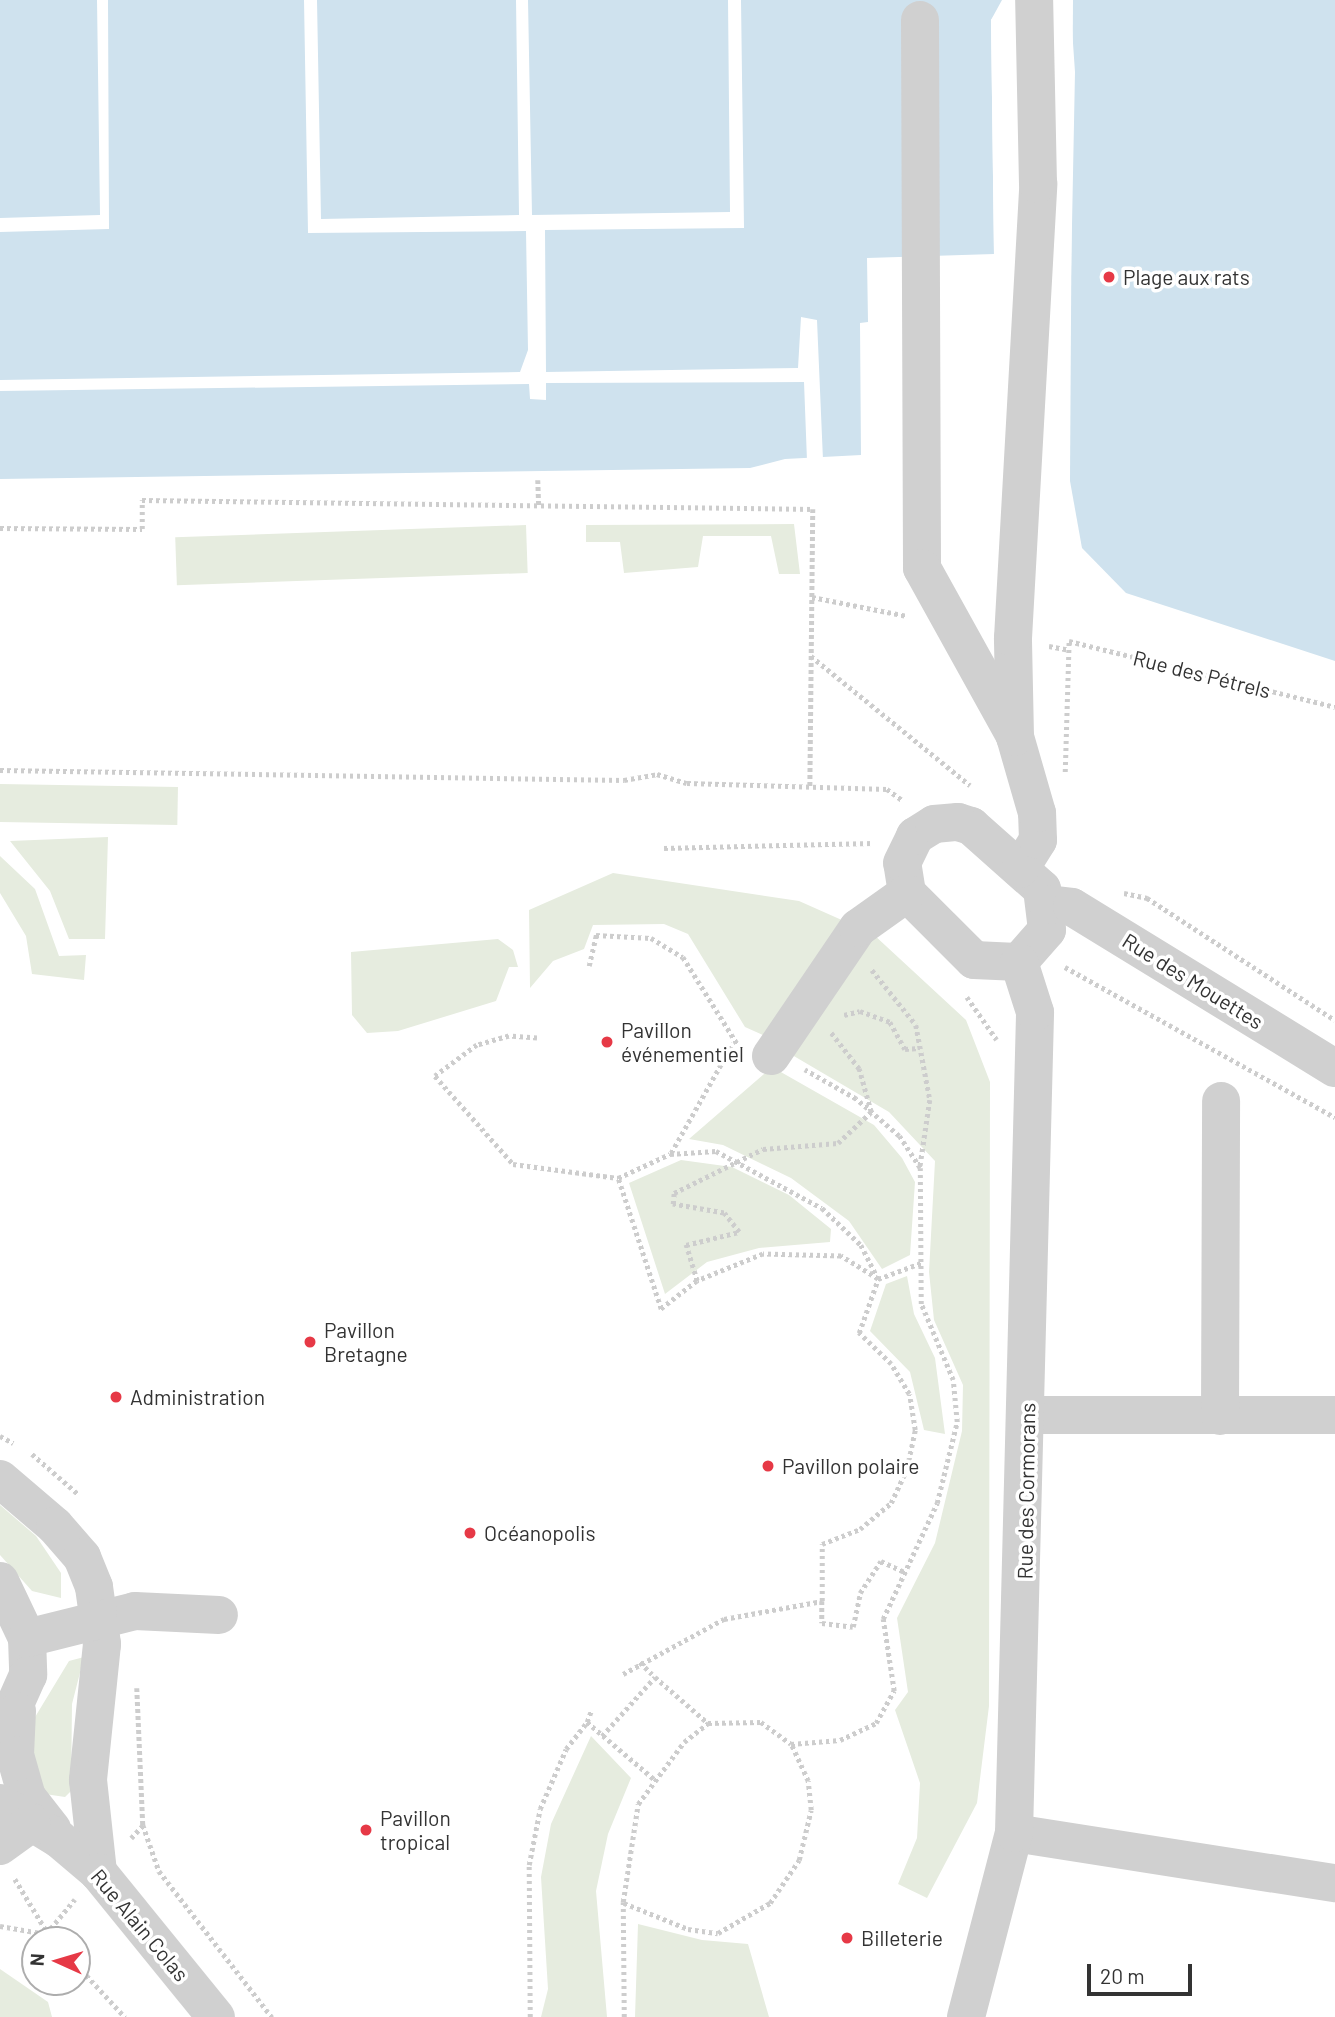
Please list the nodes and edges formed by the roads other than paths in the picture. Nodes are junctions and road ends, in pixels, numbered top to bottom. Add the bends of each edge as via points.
1 (1034, 0) edge
2 (920, 20) dead end
3 (1015, 737) junction
4 (1020, 869) junction
5 (907, 893) junction
6 (1048, 904) junction
7 (1019, 962) junction
8 (771, 1056) road end
9 (1335, 1068) edge
10 (1222, 1101) dead end
11 (1027, 1415) junction
12 (1335, 1415) edge
13 (1220, 1416) junction
14 (0, 1479) edge
15 (0, 1581) edge
16 (219, 1615) dead end
17 (99, 1618) junction
18 (27, 1638) junction
19 (8, 1725) edge
20 (0, 1803) edge
21 (46, 1831) junction
22 (1014, 1833) junction
23 (3, 1856) edge
24 (98, 1872) junction
25 (1335, 1883) edge
26 (216, 2017) edge
27 (966, 2017) edge

1 - 3 street via 1038,184 1013,629
2 - 3 street via 922,568
3 - 4 street via 1037,813 1038,840
4 - 5 street via 971,826 934,824 906,849
4 - 6 street via 1042,888
5 - 7 street via 974,960 988,966
5 - 8 street via 876,910 846,945
6 - 7 street via 1041,943
6 - 9 street, Rue des Mouettes via 1087,916
7 - 11 street, Rue des Cormorans via 1035,1012
10 - 13 street
11 - 13 street
11 - 22 street, Rue des Cormorans
12 - 13 street
14 - 17 street via 25,1494 82,1558
15 - 18 street
16 - 17 street via 135,1611
17 - 18 street
17 - 24 street via 102,1644 88,1780
18 - 19 street, Rue Alain Colas via 28,1675
19 - 21 street, Rue Alain Colas via 27,1797
20 - 21 street, Rue Alain Colas
21 - 23 street
21 - 24 street, Rue Alain Colas
22 - 25 street
22 - 27 street, Rue des Cormorans
24 - 26 street, Rue Alain Colas

